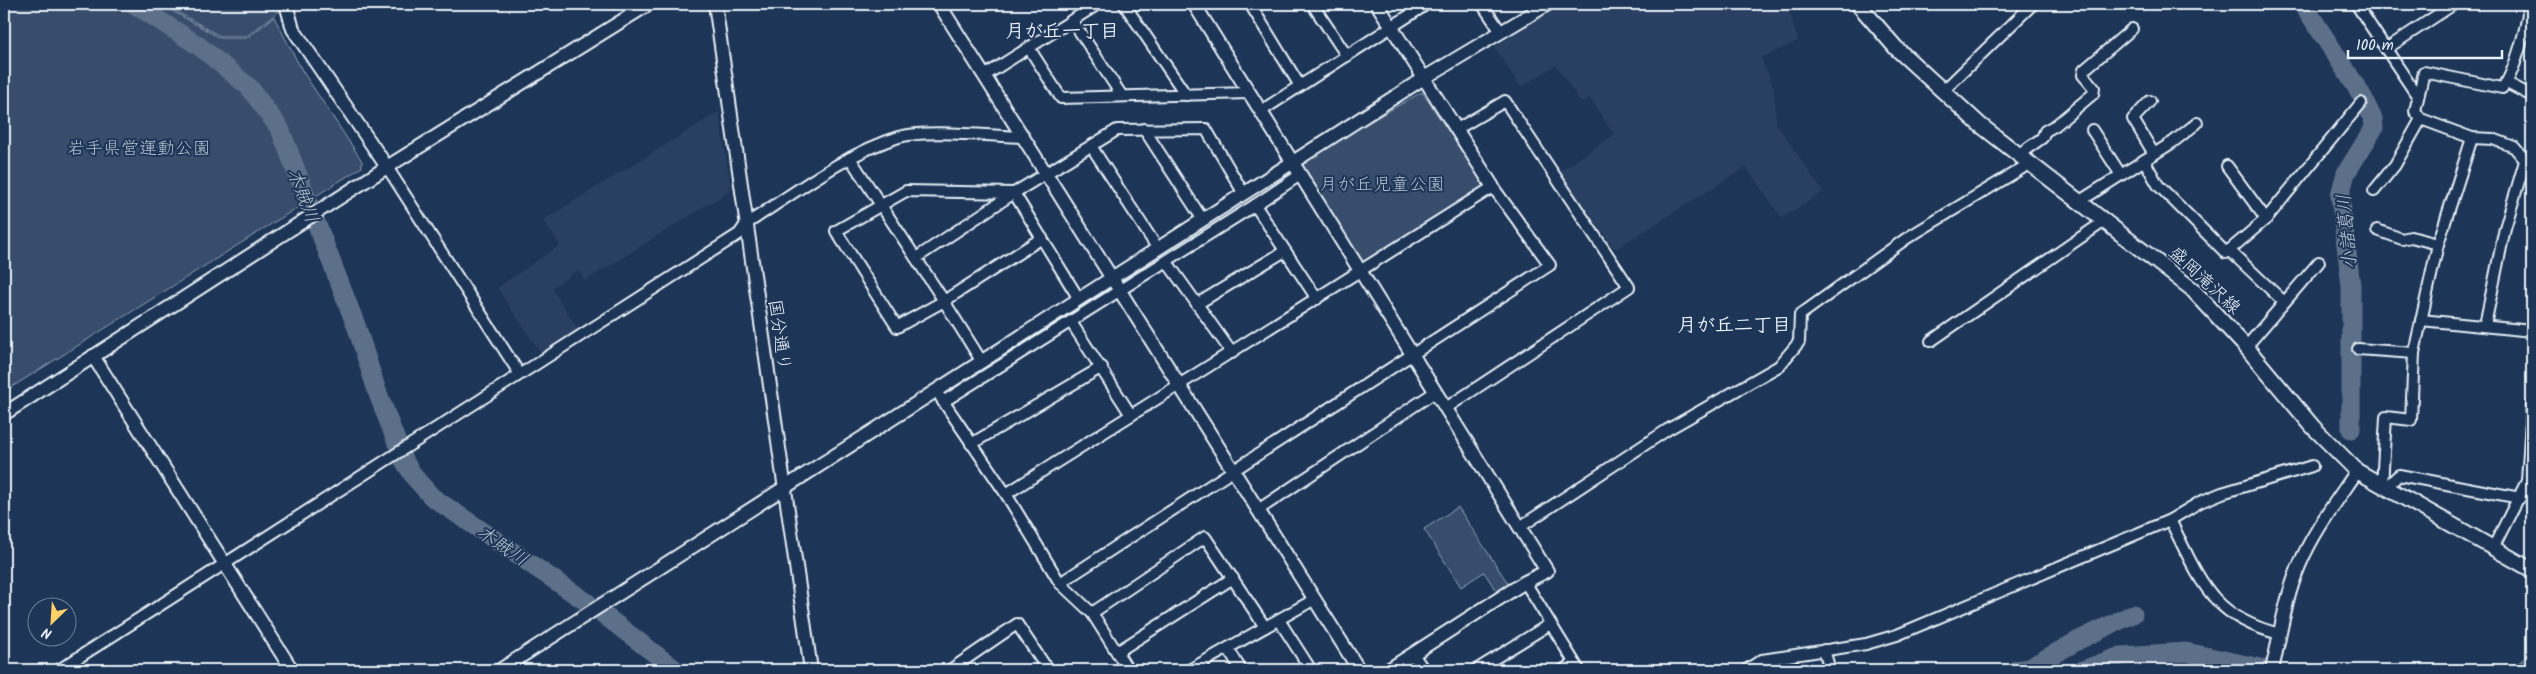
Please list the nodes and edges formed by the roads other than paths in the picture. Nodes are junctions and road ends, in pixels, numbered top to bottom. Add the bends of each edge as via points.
1 (286, 4) edge
2 (649, 4) edge
3 (715, 4) edge
4 (938, 4) edge
5 (1098, 4) edge
6 (1124, 4) edge
7 (1195, 4) edge
8 (1250, 4) edge
9 (1312, 4) edge
10 (1377, 4) edge
11 (1427, 4) edge
12 (1482, 4) edge
13 (1548, 4) edge
14 (1858, 4) edge
15 (2033, 4) edge
16 (2356, 4) edge
17 (2454, 4) edge
18 (2443, 7) edge
19 (2529, 7) edge
20 (1072, 20) junction
21 (1392, 27) junction
22 (2132, 29) dead end
23 (1501, 32) junction
24 (1028, 48) junction
25 (2386, 49) junction
26 (1347, 56) junction
27 (984, 76) junction
28 (1424, 78) junction
29 (2507, 83) junction
30 (1300, 86) junction
31 (1942, 92) junction
32 (1249, 93) junction
33 (1186, 95) junction
34 (1122, 96) junction
35 (2532, 96) edge
36 (2418, 97) junction
37 (2150, 101) dead end
38 (2361, 103) dead end
39 (1261, 111) junction
40 (2421, 120) junction
41 (2197, 123) dead end
42 (1144, 129) junction
43 (1456, 130) junction
44 (2092, 130) dead end
45 (1021, 137) junction
46 (2472, 138) junction
47 (1091, 146) junction
48 (2154, 154) junction
49 (850, 158) junction
50 (2024, 160) junction
51 (2144, 160) junction
52 (1293, 162) junction
53 (2529, 164) edge
54 (2227, 166) dead end
55 (387, 167) junction
56 (1045, 174) junction
57 (1300, 175) junction
58 (2120, 175) junction
59 (1493, 187) junction
60 (2374, 191) dead end
61 (1014, 193) junction
62 (1244, 194) junction
63 (2080, 201) junction
64 (1255, 205) junction
65 (883, 206) junction
66 (2266, 219) junction
67 (1203, 220) junction
68 (2106, 220) junction
69 (746, 224) junction
70 (2377, 230) dead end
71 (1042, 238) junction
72 (2438, 244) junction
73 (1158, 249) junction
74 (2229, 250) junction
75 (1285, 251) junction
76 (916, 258) junction
77 (1167, 262) junction
78 (2319, 262) dead end
79 (1360, 271) junction
80 (1112, 278) junction
81 (1120, 292) junction
82 (1080, 299) junction
83 (1317, 299) junction
84 (944, 301) junction
85 (2284, 302) junction
86 (1197, 304) junction
87 (2421, 320) junction
88 (1071, 322) junction
89 (2485, 325) junction
90 (2532, 330) edge
91 (1931, 341) dead end
92 (2246, 347) junction
93 (2358, 349) dead end
94 (1412, 353) junction
95 (2414, 353) junction
96 (1232, 354) junction
97 (93, 356) junction
98 (982, 362) junction
99 (1102, 367) junction
100 (519, 373) junction
101 (1180, 386) junction
102 (936, 391) junction
103 (1436, 392) junction
104 (943, 402) junction
105 (2532, 405) edge
106 (1446, 408) junction
107 (4, 414) edge
108 (1131, 415) junction
109 (971, 444) junction
110 (2312, 466) dead end
111 (1233, 470) junction
112 (2357, 471) junction
113 (2383, 487) junction
114 (785, 488) junction
115 (1006, 494) junction
116 (2520, 498) junction
117 (1258, 510) junction
118 (2170, 520) junction
119 (1520, 527) junction
120 (2493, 548) junction
121 (224, 564) junction
122 (2532, 570) edge
123 (1232, 578) junction
124 (1525, 582) junction
125 (1060, 583) junction
126 (1315, 599) junction
127 (1092, 613) junction
128 (1279, 620) junction
129 (1550, 624) junction
130 (1265, 627) junction
131 (2279, 637) junction
132 (1228, 648) junction
133 (1824, 650) junction
134 (1117, 652) junction
135 (1413, 654) junction
136 (961, 667) edge
137 (1576, 667) edge
138 (59, 670) edge
139 (292, 670) edge
140 (500, 670) edge
141 (812, 670) edge
142 (950, 670) edge
143 (1048, 670) edge
144 (1128, 670) edge
145 (1189, 670) edge
146 (1241, 670) edge
147 (1310, 670) edge
148 (1359, 670) edge
149 (1388, 670) edge
150 (1424, 670) edge
151 (1476, 670) edge
152 (1563, 670) edge
153 (1746, 670) edge
154 (1830, 670) edge
155 (2272, 670) edge

1 - 55 street via 293,29
2 - 55 street
3 - 69 street, 国分通り
4 - 27 street
5 - 20 street
6 - 33 street
7 - 32 street
8 - 30 street
9 - 26 street
10 - 21 street
11 - 21 street
12 - 23 street
13 - 23 street
14 - 31 main road, 盛岡滝沢線 via 1896,48
15 - 31 street
16 - 25 street
17 - 18 street
18 - 25 street
19 - 29 street via 2517,60
20 - 24 street
20 - 34 street
21 - 26 street
21 - 28 street
22 - 50 street via 2084,70 2083,75 2094,88 2093,94 2045,131
23 - 28 street
24 - 27 street
24 - 34 street via 1061,98
25 - 36 street
26 - 30 street
27 - 45 street
28 - 43 street
28 - 52 street
29 - 35 street
29 - 36 street via 2502,88 2424,72
30 - 39 street
31 - 50 main road, 盛岡滝沢線
32 - 33 street
32 - 39 street
33 - 34 street
36 - 40 street via 2416,111
37 - 48 street via 2133,119
38 - 66 street
39 - 52 street
40 - 46 street
40 - 60 street via 2395,164
41 - 48 street
42 - 47 street via 1117,130
42 - 62 street via 1206,129
42 - 67 street
43 - 59 street
43 - 106 street via 1506,101 1629,287
44 - 58 street
45 - 49 street via 900,136
45 - 56 street
46 - 53 street via 2493,139 2514,147
46 - 72 street
47 - 56 street
47 - 73 street
48 - 51 street
49 - 65 street
49 - 69 street
50 - 63 main road, 盛岡滝沢線
50 - 119 street via 1800,315 1799,342 1779,366 1667,430
51 - 58 street
51 - 74 street via 2158,185 2226,253
52 - 57 street
52 - 62 street
53 - 89 street via 2505,228
54 - 66 street
55 - 97 street
55 - 100 street
56 - 61 street
56 - 80 street
57 - 64 street
57 - 79 street
58 - 63 street
59 - 79 street
59 - 94 street via 1550,265
61 - 65 street via 906,191
61 - 71 street
61 - 76 street
62 - 67 street
63 - 68 main road, 盛岡滝沢線
64 - 75 street
64 - 77 street
65 - 76 street
65 - 84 street via 836,231 897,327
66 - 74 street
67 - 73 street
68 - 91 street
68 - 92 main road, 盛岡滝沢線 via 2192,290
69 - 100 street via 739,234
69 - 114 street, 国分通り
70 - 72 street via 2402,239 2411,237
71 - 82 street
71 - 84 street
72 - 87 street
73 - 80 street
74 - 85 street
75 - 83 street
75 - 86 street
76 - 84 street
77 - 81 street
77 - 86 street
78 - 85 street
79 - 83 street
79 - 94 street
80 - 81 street
80 - 82 street
81 - 88 street
81 - 101 street
82 - 98 street
83 - 96 street
84 - 98 street
85 - 92 street
86 - 96 street
87 - 89 street
87 - 95 street
88 - 99 street
88 - 104 street
89 - 90 street
92 - 112 main road, 盛岡滝沢線 via 2313,428
93 - 95 street
94 - 103 street
94 - 111 street
95 - 113 street via 2410,420 2386,417
96 - 101 street
97 - 107 street
97 - 121 street
98 - 102 street
99 - 108 street
99 - 109 street
100 - 121 street
101 - 108 street
101 - 111 street
102 - 104 street
102 - 114 street
103 - 106 street
103 - 117 street
104 - 109 street
105 - 116 street via 2527,481
106 - 119 street
108 - 115 street
109 - 115 street
110 - 118 street via 2222,492
111 - 117 street
111 - 125 street
112 - 113 main road, 盛岡滝沢線
112 - 131 street via 2327,514 2299,566
113 - 116 street via 2399,475
113 - 120 main road, 盛岡滝沢線
114 - 140 street
114 - 141 street, 国分通り
115 - 125 street
116 - 120 street
117 - 126 street
118 - 131 street via 2202,581 2223,608 2238,620
118 - 133 street via 1897,636
119 - 124 street via 1547,571
120 - 122 main road, 盛岡滝沢線
121 - 138 street
121 - 139 street
123 - 127 street via 1205,537
123 - 130 street
123 - 134 street
124 - 129 street
124 - 135 street
125 - 127 street
126 - 128 street
126 - 148 street
127 - 134 street
128 - 130 street
128 - 147 street
129 - 137 street
129 - 151 street
130 - 132 street
131 - 155 street
132 - 145 street
132 - 146 street
133 - 153 street via 1762,660
133 - 154 street
134 - 144 street
135 - 149 street
135 - 150 street
136 - 142 street
136 - 143 street via 1017,624
137 - 152 street

